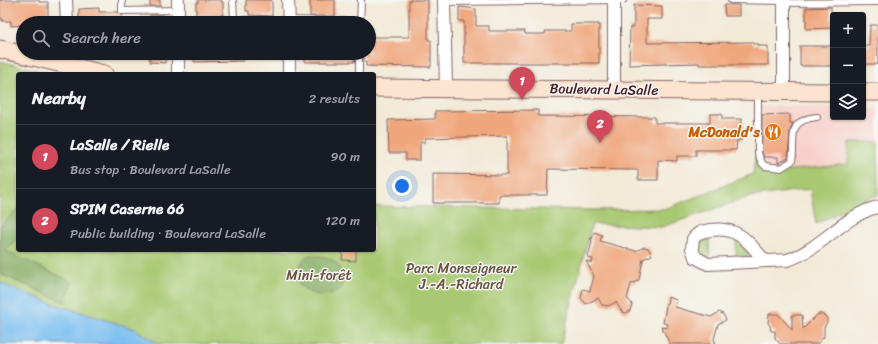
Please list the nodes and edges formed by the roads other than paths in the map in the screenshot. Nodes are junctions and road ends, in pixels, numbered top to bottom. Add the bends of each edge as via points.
1 (66, 0) edge
2 (122, 0) edge
3 (233, 0) edge
4 (288, 0) edge
5 (361, 0) edge
6 (529, 0) edge
7 (614, 0) edge
8 (622, 0) edge
9 (731, 0) edge
10 (444, 1) edge
11 (784, 1) edge
12 (870, 1) edge
13 (878, 2) edge
14 (178, 13) edge
15 (67, 16) edge
16 (206, 16) edge
17 (234, 16) edge
18 (289, 16) edge
19 (360, 16) edge
20 (0, 49) edge
21 (16, 51) edge
22 (69, 60) edge
23 (178, 60) edge
24 (289, 60) edge
25 (359, 60) edge
26 (99, 72) edge
27 (178, 72) edge
28 (289, 72) edge
29 (359, 72) edge
30 (376, 88) edge
31 (446, 88) junction
32 (614, 89) junction
33 (758, 92) junction
34 (784, 92) junction
35 (830, 92) edge
36 (866, 92) edge
37 (878, 92) edge
38 (817, 117) dead end
39 (878, 207) edge
40 (765, 261) junction

1 - 15 street
2 - 14 lane via 122,11
3 - 17 lane
4 - 18 street
5 - 19 lane
6 - 7 lane
6 - 10 lane
7 - 8 lane
7 - 32 street
9 - 11 lane
10 - 31 street
11 - 12 lane
11 - 34 street
12 - 13 lane
14 - 16 lane
20 - 21 main road
22 - 26 main road
23 - 27 street
24 - 28 street
25 - 29 lane
30 - 31 main road, Boulevard LaSalle
31 - 32 main road, Boulevard LaSalle
32 - 33 main road, Boulevard LaSalle
33 - 34 main road, Boulevard LaSalle
33 - 38 lane via 758,153 765,166 781,168 792,161 793,132 796,126 807,118
34 - 35 main road, Boulevard LaSalle
36 - 37 main road
39 - 40 street via 863,212 796,257
40 - 40 street via 746,240 729,230 703,231 693,239 695,257 708,264

